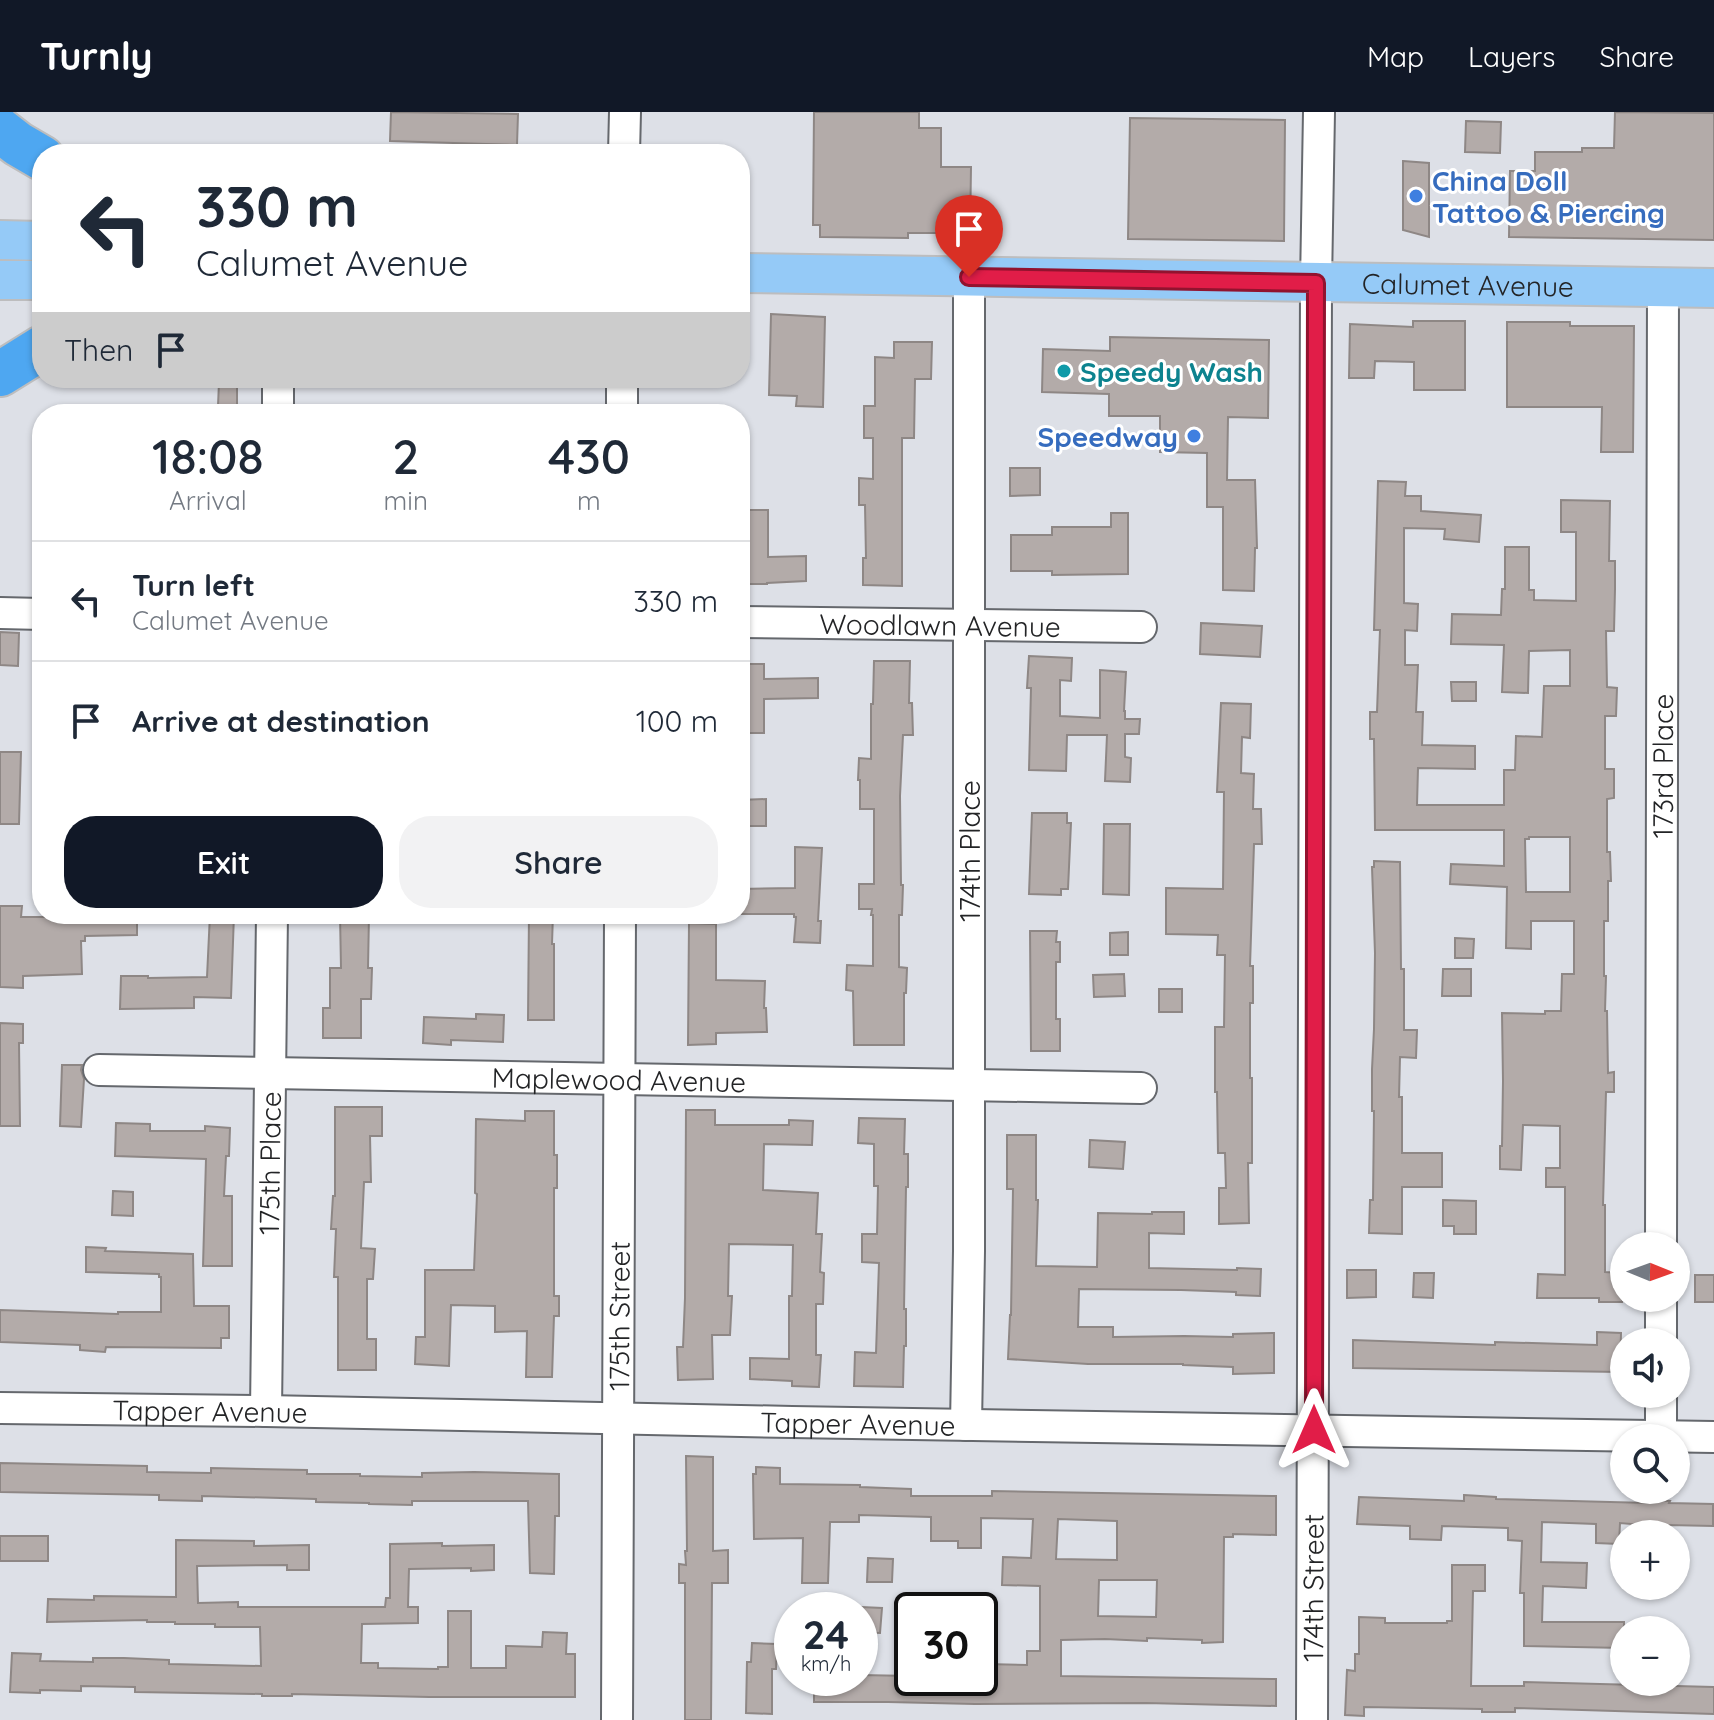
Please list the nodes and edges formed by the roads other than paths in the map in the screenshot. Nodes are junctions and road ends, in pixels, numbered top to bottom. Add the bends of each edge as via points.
1 (625, 112) edge
2 (1319, 112) edge
3 (0, 130) edge
4 (624, 144) edge
5 (32, 152) edge
6 (0, 240) edge
7 (32, 241) edge
8 (750, 273) edge
9 (969, 277) junction
10 (0, 280) edge
11 (32, 280) edge
12 (1316, 283) junction
13 (1663, 287) junction
14 (1714, 288) edge
15 (32, 354) edge
16 (0, 374) edge
17 (0, 613) edge
18 (32, 614) edge
19 (750, 622) edge
20 (969, 624) junction
21 (1141, 627) dead end
22 (272, 924) edge
23 (620, 924) edge
24 (99, 1070) dead end
25 (269, 1073) junction
26 (619, 1079) junction
27 (969, 1085) junction
28 (1141, 1088) dead end
29 (1661, 1232) edge
30 (0, 1408) edge
31 (266, 1411) junction
32 (618, 1418) junction
33 (966, 1425) junction
34 (1314, 1430) junction
35 (1610, 1435) edge
36 (1690, 1437) edge
37 (1714, 1437) edge
38 (617, 1720) edge
39 (1312, 1720) edge

1 - 4 street
2 - 12 street, 174th Street
3 - 5 highway
6 - 7 main road
8 - 9 main road, Calumet Avenue
9 - 12 main road, Calumet Avenue
9 - 20 street, 174th Place
10 - 11 main road
12 - 13 main road, Calumet Avenue
12 - 34 street, 174th Street
13 - 14 main road, Calumet Avenue
13 - 29 street, 173rd Place
15 - 16 highway
17 - 18 street
19 - 20 street, Woodlawn Avenue
20 - 21 street, Woodlawn Avenue
20 - 27 street, 174th Place
22 - 25 street, 175th Place
23 - 26 street, 175th Street
24 - 25 street, Maplewood Avenue
25 - 26 street, Maplewood Avenue
25 - 31 street, 175th Place
26 - 27 street, Maplewood Avenue
26 - 32 street, 175th Street
27 - 28 street, Maplewood Avenue
27 - 33 street, 174th Place
30 - 31 street, Tapper Avenue
31 - 32 street, Tapper Avenue
32 - 33 street, Tapper Avenue
32 - 38 street, 175th Street
33 - 34 street, Tapper Avenue
34 - 35 street, Tapper Avenue
34 - 39 street, 174th Street
36 - 37 street, Tapper Avenue

